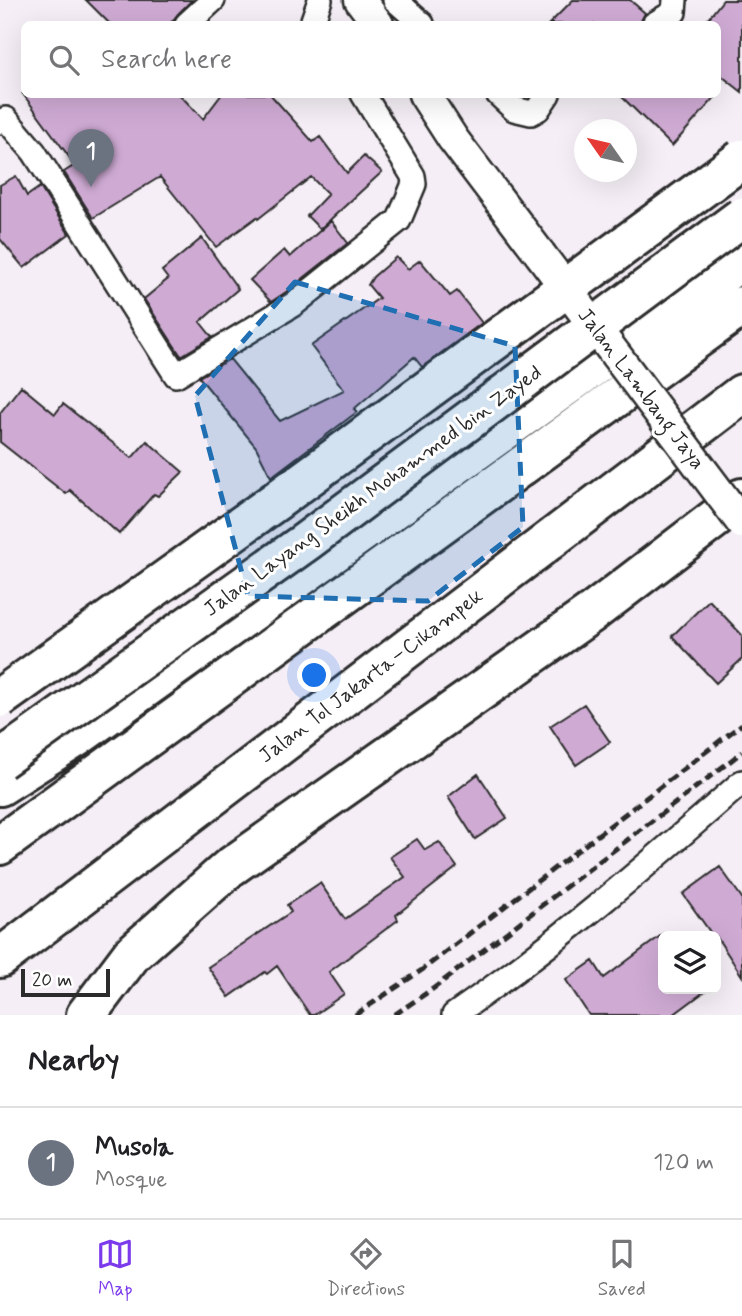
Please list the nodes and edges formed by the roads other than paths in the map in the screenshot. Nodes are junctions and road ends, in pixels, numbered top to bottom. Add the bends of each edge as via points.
1 (213, 0) edge
2 (320, 0) edge
3 (360, 0) edge
4 (395, 0) edge
5 (675, 0) edge
6 (190, 21) edge
7 (314, 21) edge
8 (376, 21) edge
9 (419, 21) edge
10 (659, 21) edge
11 (365, 98) edge
12 (427, 98) edge
13 (502, 98) edge
14 (545, 98) edge
15 (0, 122) edge
16 (742, 159) edge
17 (742, 217) edge
18 (742, 260) edge
19 (742, 306) edge
20 (742, 394) edge
21 (742, 498) edge
22 (742, 523) edge
23 (0, 698) edge
24 (0, 760) edge
25 (742, 782) edge
26 (0, 786) edge
27 (0, 845) edge
28 (0, 958) edge
29 (86, 1015) edge
30 (454, 1015) edge

1 - 6 street
2 - 7 street
3 - 8 street
4 - 9 street
5 - 10 street via 674,12
11 - 15 street via 413,176 399,220 294,304 176,375 34,152 6,118
12 - 22 street, Jalan Lambang Jaya, bridge
13 - 14 street via 521,113 538,109
16 - 23 highway, bridge
17 - 24 highway, Jalan Layang Sheikh Mohammed bin Zayed, bridge via 307,541
18 - 26 highway via 77,737
19 - 27 highway
20 - 28 highway, Jalan Tol Jakarta–Cikampek
21 - 29 highway via 593,612 229,868 132,954
25 - 30 street via 627,881

